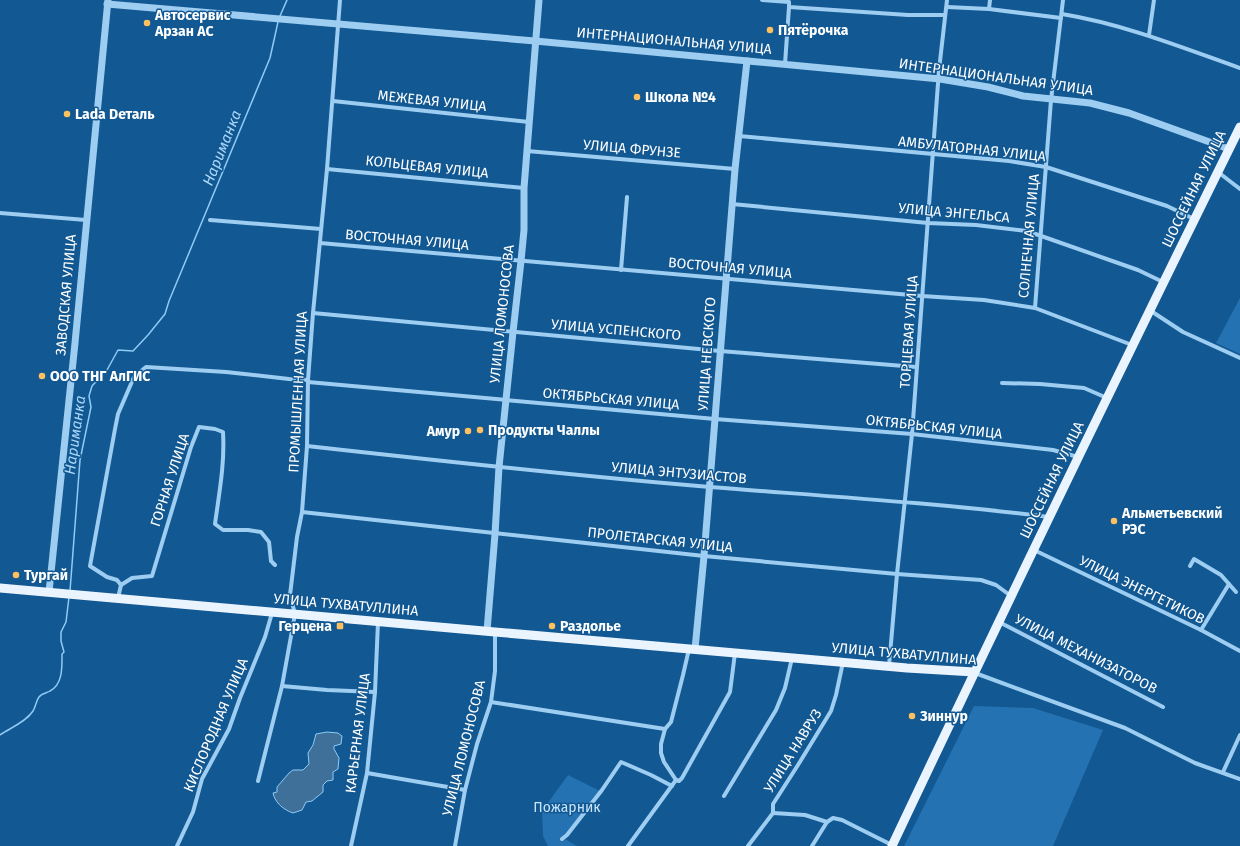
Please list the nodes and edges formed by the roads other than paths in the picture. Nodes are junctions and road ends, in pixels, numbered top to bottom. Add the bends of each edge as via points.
1 (340, 0) edge
2 (539, 0) edge
3 (762, 0) edge
4 (947, 0) edge
5 (990, 0) edge
6 (1063, 0) edge
7 (1154, 0) edge
8 (789, 1) edge
9 (108, 2) edge
10 (789, 7) junction
11 (947, 7) junction
12 (989, 9) junction
13 (945, 15) junction
14 (1061, 16) junction
15 (339, 24) junction
16 (1149, 35) junction
17 (535, 41) junction
18 (747, 61) junction
19 (785, 64) junction
20 (1240, 68) edge
21 (940, 79) junction
22 (333, 100) junction
23 (1051, 100) junction
24 (529, 122) junction
25 (1240, 127) edge
26 (739, 136) junction
27 (1229, 149) junction
28 (527, 151) junction
29 (934, 155) junction
30 (1046, 167) junction
31 (327, 169) junction
32 (735, 169) junction
33 (1217, 172) junction
34 (524, 188) junction
35 (1240, 189) edge
36 (627, 197) dead end
37 (732, 204) junction
38 (0, 213) edge
39 (86, 220) junction
40 (210, 220) dead end
41 (1195, 220) junction
42 (928, 223) junction
43 (321, 229) junction
44 (1040, 235) junction
45 (320, 243) junction
46 (521, 261) junction
47 (621, 270) junction
48 (726, 279) junction
49 (1164, 283) junction
50 (922, 296) junction
51 (1035, 308) junction
52 (1150, 310) junction
53 (313, 313) junction
54 (513, 332) junction
55 (1132, 345) junction
56 (720, 351) junction
57 (1240, 358) edge
58 (916, 367) junction
59 (308, 381) junction
60 (1002, 383) dead end
61 (1107, 398) junction
62 (505, 400) junction
63 (715, 419) junction
64 (912, 434) junction
65 (307, 446) junction
66 (1078, 457) junction
67 (499, 467) junction
68 (709, 487) junction
69 (905, 502) junction
70 (302, 512) junction
71 (1050, 517) junction
72 (495, 534) junction
73 (1034, 549) junction
74 (704, 556) junction
75 (274, 565) dead end
76 (1190, 566) dead end
77 (897, 574) junction
78 (1229, 584) junction
79 (121, 585) junction
80 (0, 588) edge
81 (53, 592) junction
82 (1236, 592) dead end
83 (1011, 596) junction
84 (118, 598) junction
85 (272, 612) junction
86 (295, 614) junction
87 (378, 622) junction
88 (999, 622) junction
89 (1201, 630) junction
90 (491, 632) junction
91 (692, 649) junction
92 (1240, 651) edge
93 (735, 653) junction
94 (792, 657) junction
95 (843, 662) junction
96 (889, 666) junction
97 (974, 672) junction
98 (282, 686) junction
99 (375, 692) junction
100 (491, 702) junction
101 (1162, 707) dead end
102 (665, 729) junction
103 (1240, 735) edge
104 (1223, 772) junction
105 (367, 774) junction
106 (1240, 779) edge
107 (676, 780) junction
108 (258, 781) dead end
109 (672, 786) junction
110 (465, 790) junction
111 (724, 796) dead end
112 (773, 813) junction
113 (827, 822) junction
114 (562, 839) dead end
115 (177, 846) edge
116 (351, 846) edge
117 (454, 846) edge
118 (628, 846) edge
119 (748, 846) edge
120 (812, 846) edge
121 (892, 846) edge

1 - 15 street, ПРОМЫШЛЕННАЯ УЛИЦА
2 - 17 street, УЛИЦА ЛОМОНОСОВА
3 - 8 street
4 - 11 street, ТОРЦЕВАЯ УЛИЦА
5 - 12 street
6 - 14 street, СОЛНЕЧНАЯ УЛИЦА
7 - 16 street
8 - 10 street
9 - 15 street, ИНТЕРНАЦИОНАЛЬНАЯ УЛИЦА
9 - 39 street, ЗАВОДСКАЯ УЛИЦА
10 - 13 street
10 - 19 street
11 - 12 street
11 - 13 street, ТОРЦЕВАЯ УЛИЦА
12 - 14 street
13 - 21 street, ТОРЦЕВАЯ УЛИЦА
14 - 16 street via 1084,18
14 - 23 street, СОЛНЕЧНАЯ УЛИЦА
15 - 17 street, ИНТЕРНАЦИОНАЛЬНАЯ УЛИЦА
15 - 22 street, ПРОМЫШЛЕННАЯ УЛИЦА
16 - 20 street
17 - 18 street, ИНТЕРНАЦИОНАЛЬНАЯ УЛИЦА
17 - 24 street, УЛИЦА ЛОМОНОСОВА
18 - 19 street, ИНТЕРНАЦИОНАЛЬНАЯ УЛИЦА
18 - 26 street, УЛИЦА НЕВСКОГО
19 - 21 street, ИНТЕРНАЦИОНАЛЬНАЯ УЛИЦА
21 - 23 street, ИНТЕРНАЦИОНАЛЬНАЯ УЛИЦА
21 - 29 street, ТОРЦЕВАЯ УЛИЦА
22 - 24 street, МЕЖЕВАЯ УЛИЦА
22 - 31 street, ПРОМЫШЛЕННАЯ УЛИЦА
23 - 27 street, ИНТЕРНАЦИОНАЛЬНАЯ УЛИЦА via 1090,103
23 - 30 street, СОЛНЕЧНАЯ УЛИЦА
24 - 28 street, УЛИЦА ЛОМОНОСОВА
25 - 27 main road, ШОССЕЙНАЯ УЛИЦА
26 - 29 street, АМБУЛАТОРНАЯ УЛИЦА
26 - 32 street, УЛИЦА НЕВСКОГО
27 - 33 main road, ШОССЕЙНАЯ УЛИЦА
28 - 32 street, УЛИЦА ФРУНЗЕ
28 - 34 street, УЛИЦА ЛОМОНОСОВА
29 - 30 street, АМБУЛАТОРНАЯ УЛИЦА via 1009,161
29 - 42 street, ТОРЦЕВАЯ УЛИЦА
30 - 41 street, АМБУЛАТОРНАЯ УЛИЦА via 1167,206
30 - 44 street, СОЛНЕЧНАЯ УЛИЦА
31 - 34 street, КОЛЬЦЕВАЯ УЛИЦА
31 - 43 street, ПРОМЫШЛЕННАЯ УЛИЦА
32 - 37 street, УЛИЦА НЕВСКОГО
33 - 35 street
33 - 41 main road, ШОССЕЙНАЯ УЛИЦА
34 - 46 street, УЛИЦА ЛОМОНОСОВА
36 - 47 street
37 - 42 street, УЛИЦА ЭНГЕЛЬСА
37 - 48 street, УЛИЦА НЕВСКОГО
38 - 39 street
39 - 81 street, ЗАВОДСКАЯ УЛИЦА
40 - 43 street
41 - 49 main road, ШОССЕЙНАЯ УЛИЦА
42 - 44 street, УЛИЦА ЭНГЕЛЬСА via 983,226
42 - 50 street, ТОРЦЕВАЯ УЛИЦА
43 - 45 street, ПРОМЫШЛЕННАЯ УЛИЦА
44 - 49 street, УЛИЦА ЭНГЕЛЬСА via 1138,270
44 - 51 street, СОЛНЕЧНАЯ УЛИЦА
45 - 46 street, ВОСТОЧНАЯ УЛИЦА
45 - 53 street, ПРОМЫШЛЕННАЯ УЛИЦА
46 - 47 street, ВОСТОЧНАЯ УЛИЦА
46 - 54 street, УЛИЦА ЛОМОНОСОВА
47 - 48 street, ВОСТОЧНАЯ УЛИЦА
48 - 50 street, ВОСТОЧНАЯ УЛИЦА
48 - 56 street, УЛИЦА НЕВСКОГО
49 - 52 main road, ШОССЕЙНАЯ УЛИЦА
50 - 51 street, ВОСТОЧНАЯ УЛИЦА via 984,300
50 - 58 street, ТОРЦЕВАЯ УЛИЦА
51 - 55 street, ВОСТОЧНАЯ УЛИЦА
52 - 55 main road, ШОССЕЙНАЯ УЛИЦА
52 - 57 street via 1183,332
53 - 54 street, УЛИЦА УСПЕНСКОГО
53 - 59 street, ПРОМЫШЛЕННАЯ УЛИЦА
54 - 56 street, УЛИЦА УСПЕНСКОГО
54 - 62 street, УЛИЦА ЛОМОНОСОВА
55 - 61 main road, ШОССЕЙНАЯ УЛИЦА
56 - 58 street, УЛИЦА УСПЕНСКОГО
56 - 63 street, УЛИЦА НЕВСКОГО
58 - 64 street, ТОРЦЕВАЯ УЛИЦА
59 - 62 street, ОКТЯБРЬСКАЯ УЛИЦА
59 - 65 street, ПРОМЫШЛЕННАЯ УЛИЦА
59 - 79 street, ОКТЯБРЬСКАЯ УЛИЦА via 146,367 134,377 118,414 90,566 107,577 118,580
60 - 61 street via 1084,388
61 - 66 main road, ШОССЕЙНАЯ УЛИЦА
62 - 63 street, ОКТЯБРЬСКАЯ УЛИЦА
62 - 67 street, УЛИЦА ЛОМОНОСОВА
63 - 64 street, ОКТЯБРЬСКАЯ УЛИЦА
63 - 68 street, УЛИЦА НЕВСКОГО
64 - 66 street, ОКТЯБРЬСКАЯ УЛИЦА via 1053,450
64 - 69 street, ТОРЦЕВАЯ УЛИЦА
65 - 67 street, УЛИЦА ЭНТУЗИАСТОВ
65 - 70 street, ПРОМЫШЛЕННАЯ УЛИЦА
66 - 71 main road, ШОССЕЙНАЯ УЛИЦА
67 - 68 street, УЛИЦА ЭНТУЗИАСТОВ
67 - 72 street, УЛИЦА ЛОМОНОСОВА
68 - 69 street, УЛИЦА ЭНТУЗИАСТОВ
68 - 74 street, УЛИЦА НЕВСКОГО
69 - 71 street, УЛИЦА ЭНТУЗИАСТОВ
69 - 77 street, ТОРЦЕВАЯ УЛИЦА
70 - 72 street, ПРОЛЕТАРСКАЯ УЛИЦА
70 - 86 street, ПРОМЫШЛЕННАЯ УЛИЦА via 290,595
71 - 73 main road, ШОССЕЙНАЯ УЛИЦА
72 - 74 street, ПРОЛЕТАРСКАЯ УЛИЦА
72 - 90 street, УЛИЦА ЛОМОНОСОВА
73 - 83 main road, ШОССЕЙНАЯ УЛИЦА
73 - 89 street, УЛИЦА ЭНЕРГЕТИКОВ
74 - 77 street, ПРОЛЕТАРСКАЯ УЛИЦА
74 - 91 street, УЛИЦА НЕВСКОГО
75 - 79 street, ГОРНАЯ УЛИЦА via 271,562 269,542 261,532 223,530 215,524 224,444 222,432 199,427 188,455 152,576 132,578
76 - 78 street via 1194,559 1216,572
77 - 83 street, ПРОЛЕТАРСКАЯ УЛИЦА via 981,580 996,585
77 - 96 street, ТОРЦЕВАЯ УЛИЦА
78 - 82 street
78 - 89 street
79 - 84 street
80 - 81 main road, УЛИЦА ТУХВАТУЛЛИНА
81 - 84 main road, УЛИЦА ТУХВАТУЛЛИНА
83 - 88 main road, ШОССЕЙНАЯ УЛИЦА
84 - 85 main road, УЛИЦА ТУХВАТУЛЛИНА
85 - 86 main road, УЛИЦА ТУХВАТУЛЛИНА
85 - 115 street, КИСЛОРОДНАЯ УЛИЦА via 265,637 229,728 202,779 193,812
86 - 87 main road, УЛИЦА ТУХВАТУЛЛИНА
86 - 98 street, ПРОМЫШЛЕННАЯ УЛИЦА
87 - 90 main road, УЛИЦА ТУХВАТУЛЛИНА
87 - 99 street, КАРЬЕРНАЯ УЛИЦА
88 - 97 main road, ШОССЕЙНАЯ УЛИЦА
88 - 101 street, УЛИЦА МЕХАНИЗАТОРОВ
89 - 92 street, УЛИЦА ЭНЕРГЕТИКОВ
90 - 91 main road, УЛИЦА ТУХВАТУЛЛИНА
90 - 100 street, УЛИЦА ЛОМОНОСОВА via 495,671
91 - 93 main road, УЛИЦА ТУХВАТУЛЛИНА
91 - 102 street via 671,722
93 - 94 main road, УЛИЦА ТУХВАТУЛЛИНА
93 - 107 street via 730,692 682,778 680,781
94 - 95 main road, УЛИЦА ТУХВАТУЛЛИНА
94 - 111 street via 785,688 776,710
95 - 96 main road, УЛИЦА ТУХВАТУЛЛИНА
95 - 112 street, УЛИЦА НАВРУЗ via 831,711 773,804
96 - 97 main road, УЛИЦА ТУХВАТУЛЛИНА
97 - 104 street, УЛИЦА ТУХВАТУЛЛИНА via 1125,728 1195,763
97 - 121 main road, ШОССЕЙНАЯ УЛИЦА
98 - 99 street
98 - 108 street, ПРОМЫШЛЕННАЯ УЛИЦА
99 - 105 street, КАРЬЕРНАЯ УЛИЦА
100 - 102 street
100 - 110 street, УЛИЦА ЛОМОНОСОВА
102 - 107 street via 661,753
103 - 104 street
104 - 106 street, УЛИЦА ТУХВАТУЛЛИНА
105 - 110 street
105 - 116 street, КАРЬЕРНАЯ УЛИЦА
107 - 109 street
109 - 114 street via 621,762
109 - 118 street
110 - 117 street, УЛИЦА ЛОМОНОСОВА
112 - 113 street via 804,815
112 - 119 street, УЛИЦА НАВРУЗ
113 - 120 street
113 - 121 street via 833,818 842,820

